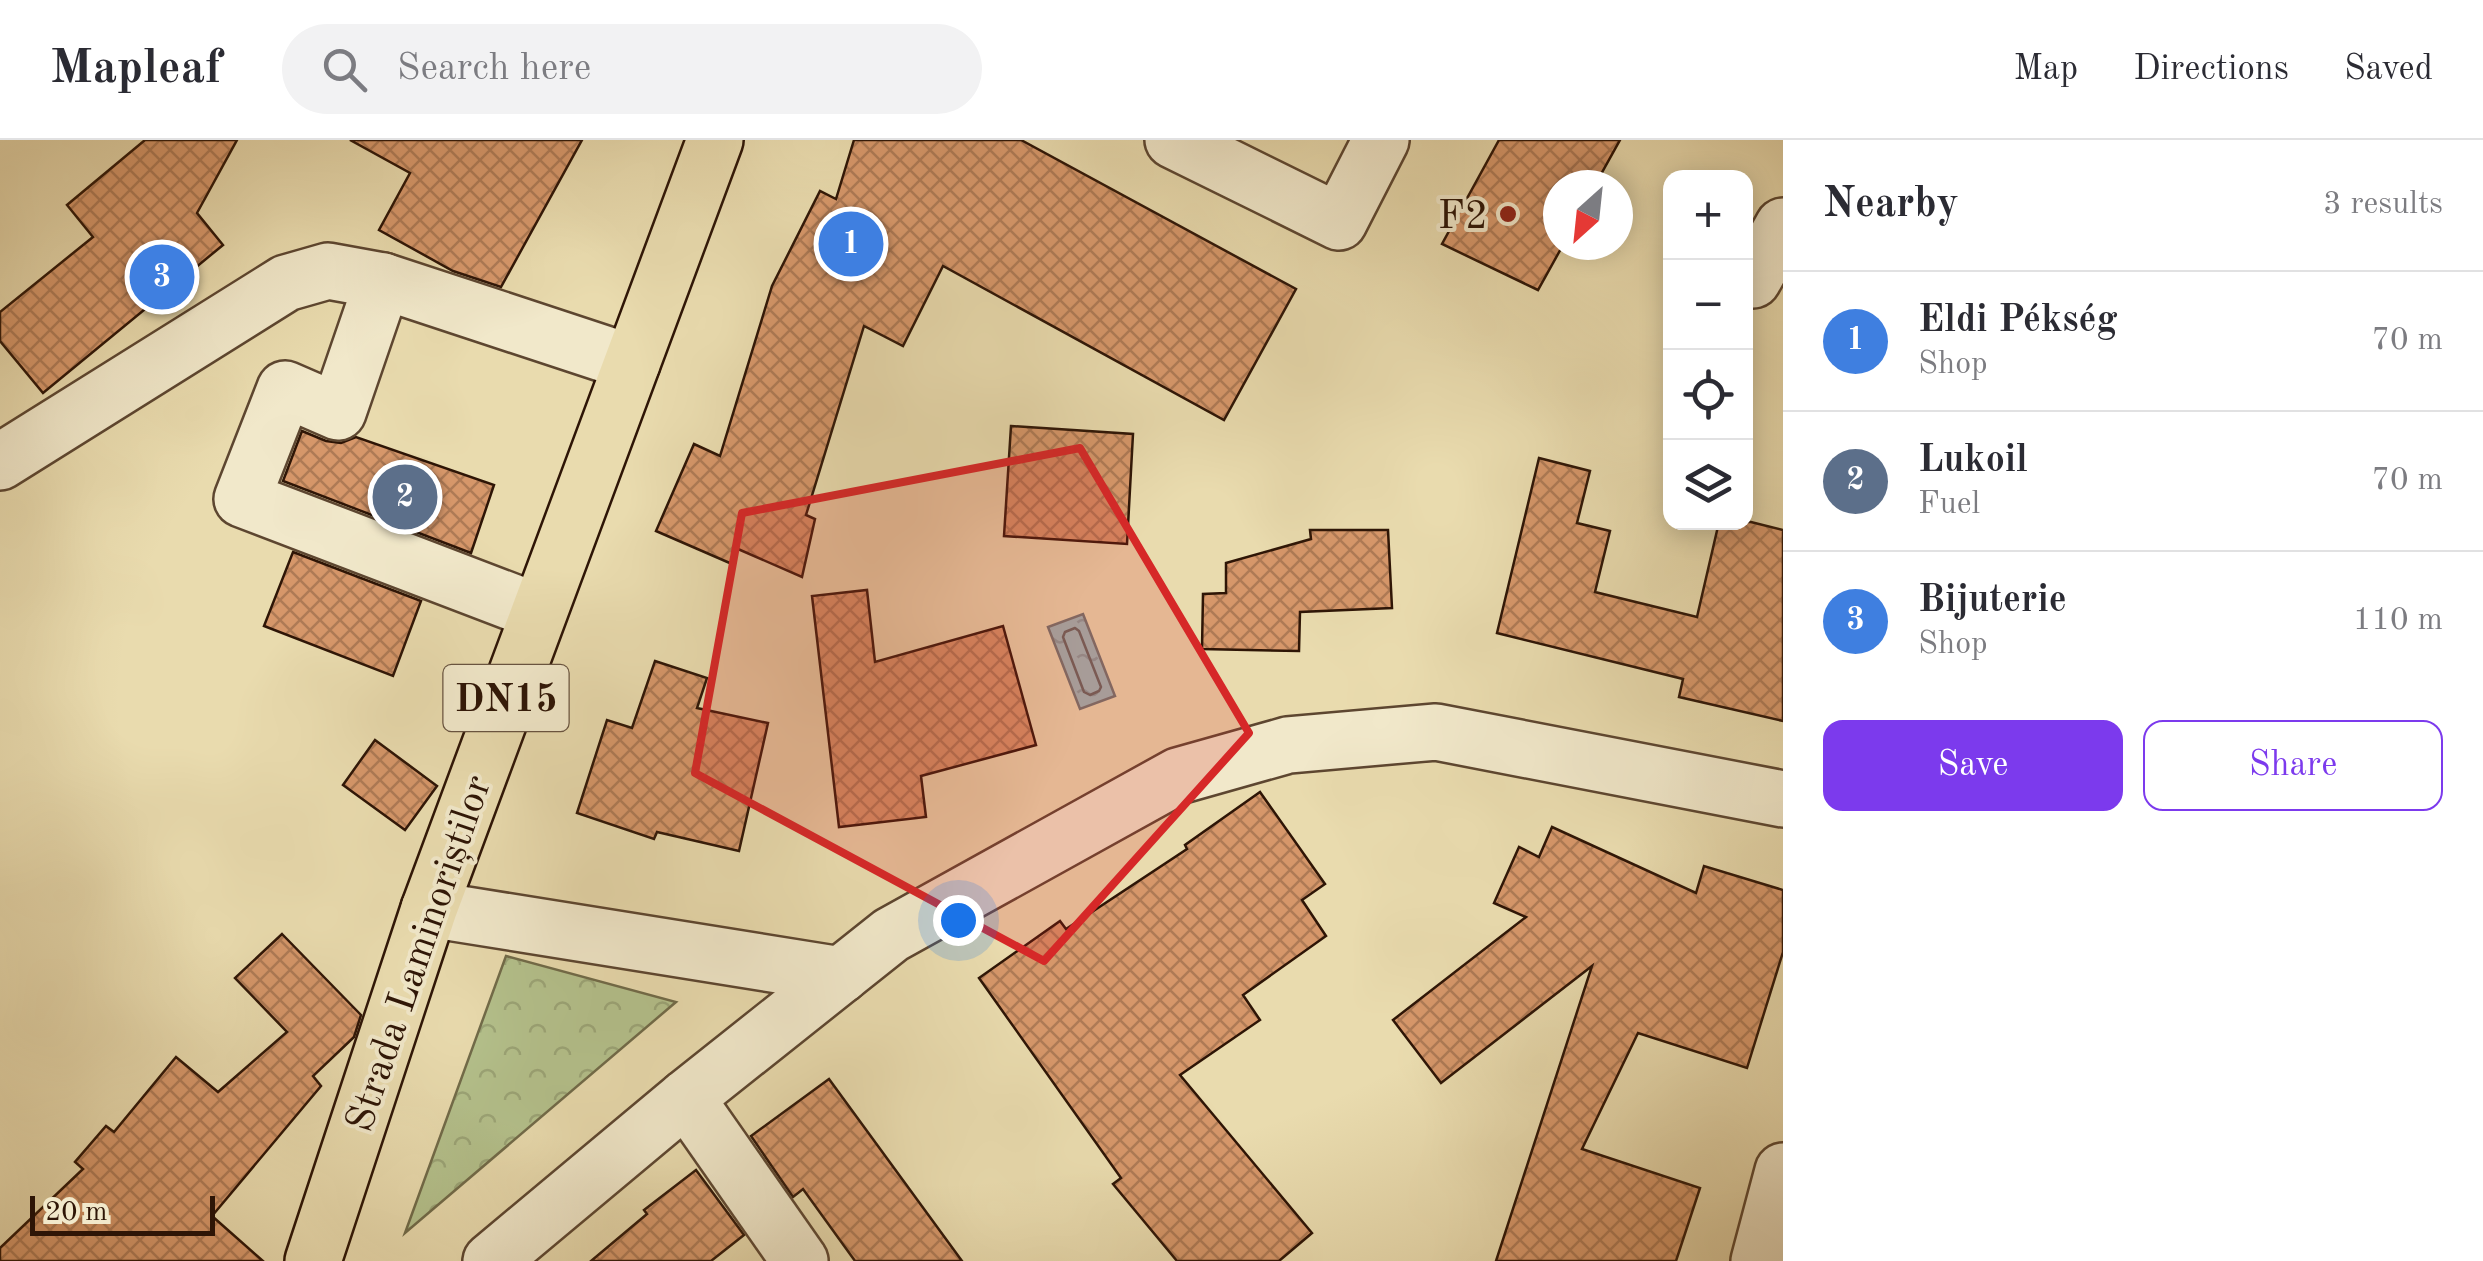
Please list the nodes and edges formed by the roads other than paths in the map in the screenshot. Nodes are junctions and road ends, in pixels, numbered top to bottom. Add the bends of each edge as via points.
1 (714, 140) edge
2 (1172, 140) edge
3 (1382, 140) edge
4 (1783, 226) edge
5 (1753, 280) dead end
6 (383, 281) junction
7 (632, 363) junction
8 (11, 437) edge
9 (538, 612) junction
10 (1783, 799) edge
11 (429, 909) junction
12 (704, 953) junction
13 (841, 975) junction
14 (736, 1058) junction
15 (686, 1098) junction
16 (1783, 1171) edge
17 (313, 1261) edge
18 (491, 1261) edge
19 (800, 1261) edge
20 (1759, 1261) edge

1 - 7 main road, Strada Laminoriștilor / DN15
2 - 3 street via 1339,222
4 - 5 street
6 - 7 street
6 - 8 street via 328,271 286,282
6 - 9 street via 338,412 285,389 242,499
7 - 9 main road, Strada Laminoriștilor / DN15
9 - 11 main road, Strada Laminoriștilor / DN15
10 - 13 street via 1436,732 1288,744 1178,776 891,935
11 - 12 street
11 - 17 main road, Strada Laminoriștilor / DN15
12 - 13 street
12 - 14 street via 746,1003 748,1031
13 - 14 street
14 - 15 street
15 - 18 street
15 - 19 street
16 - 20 street

